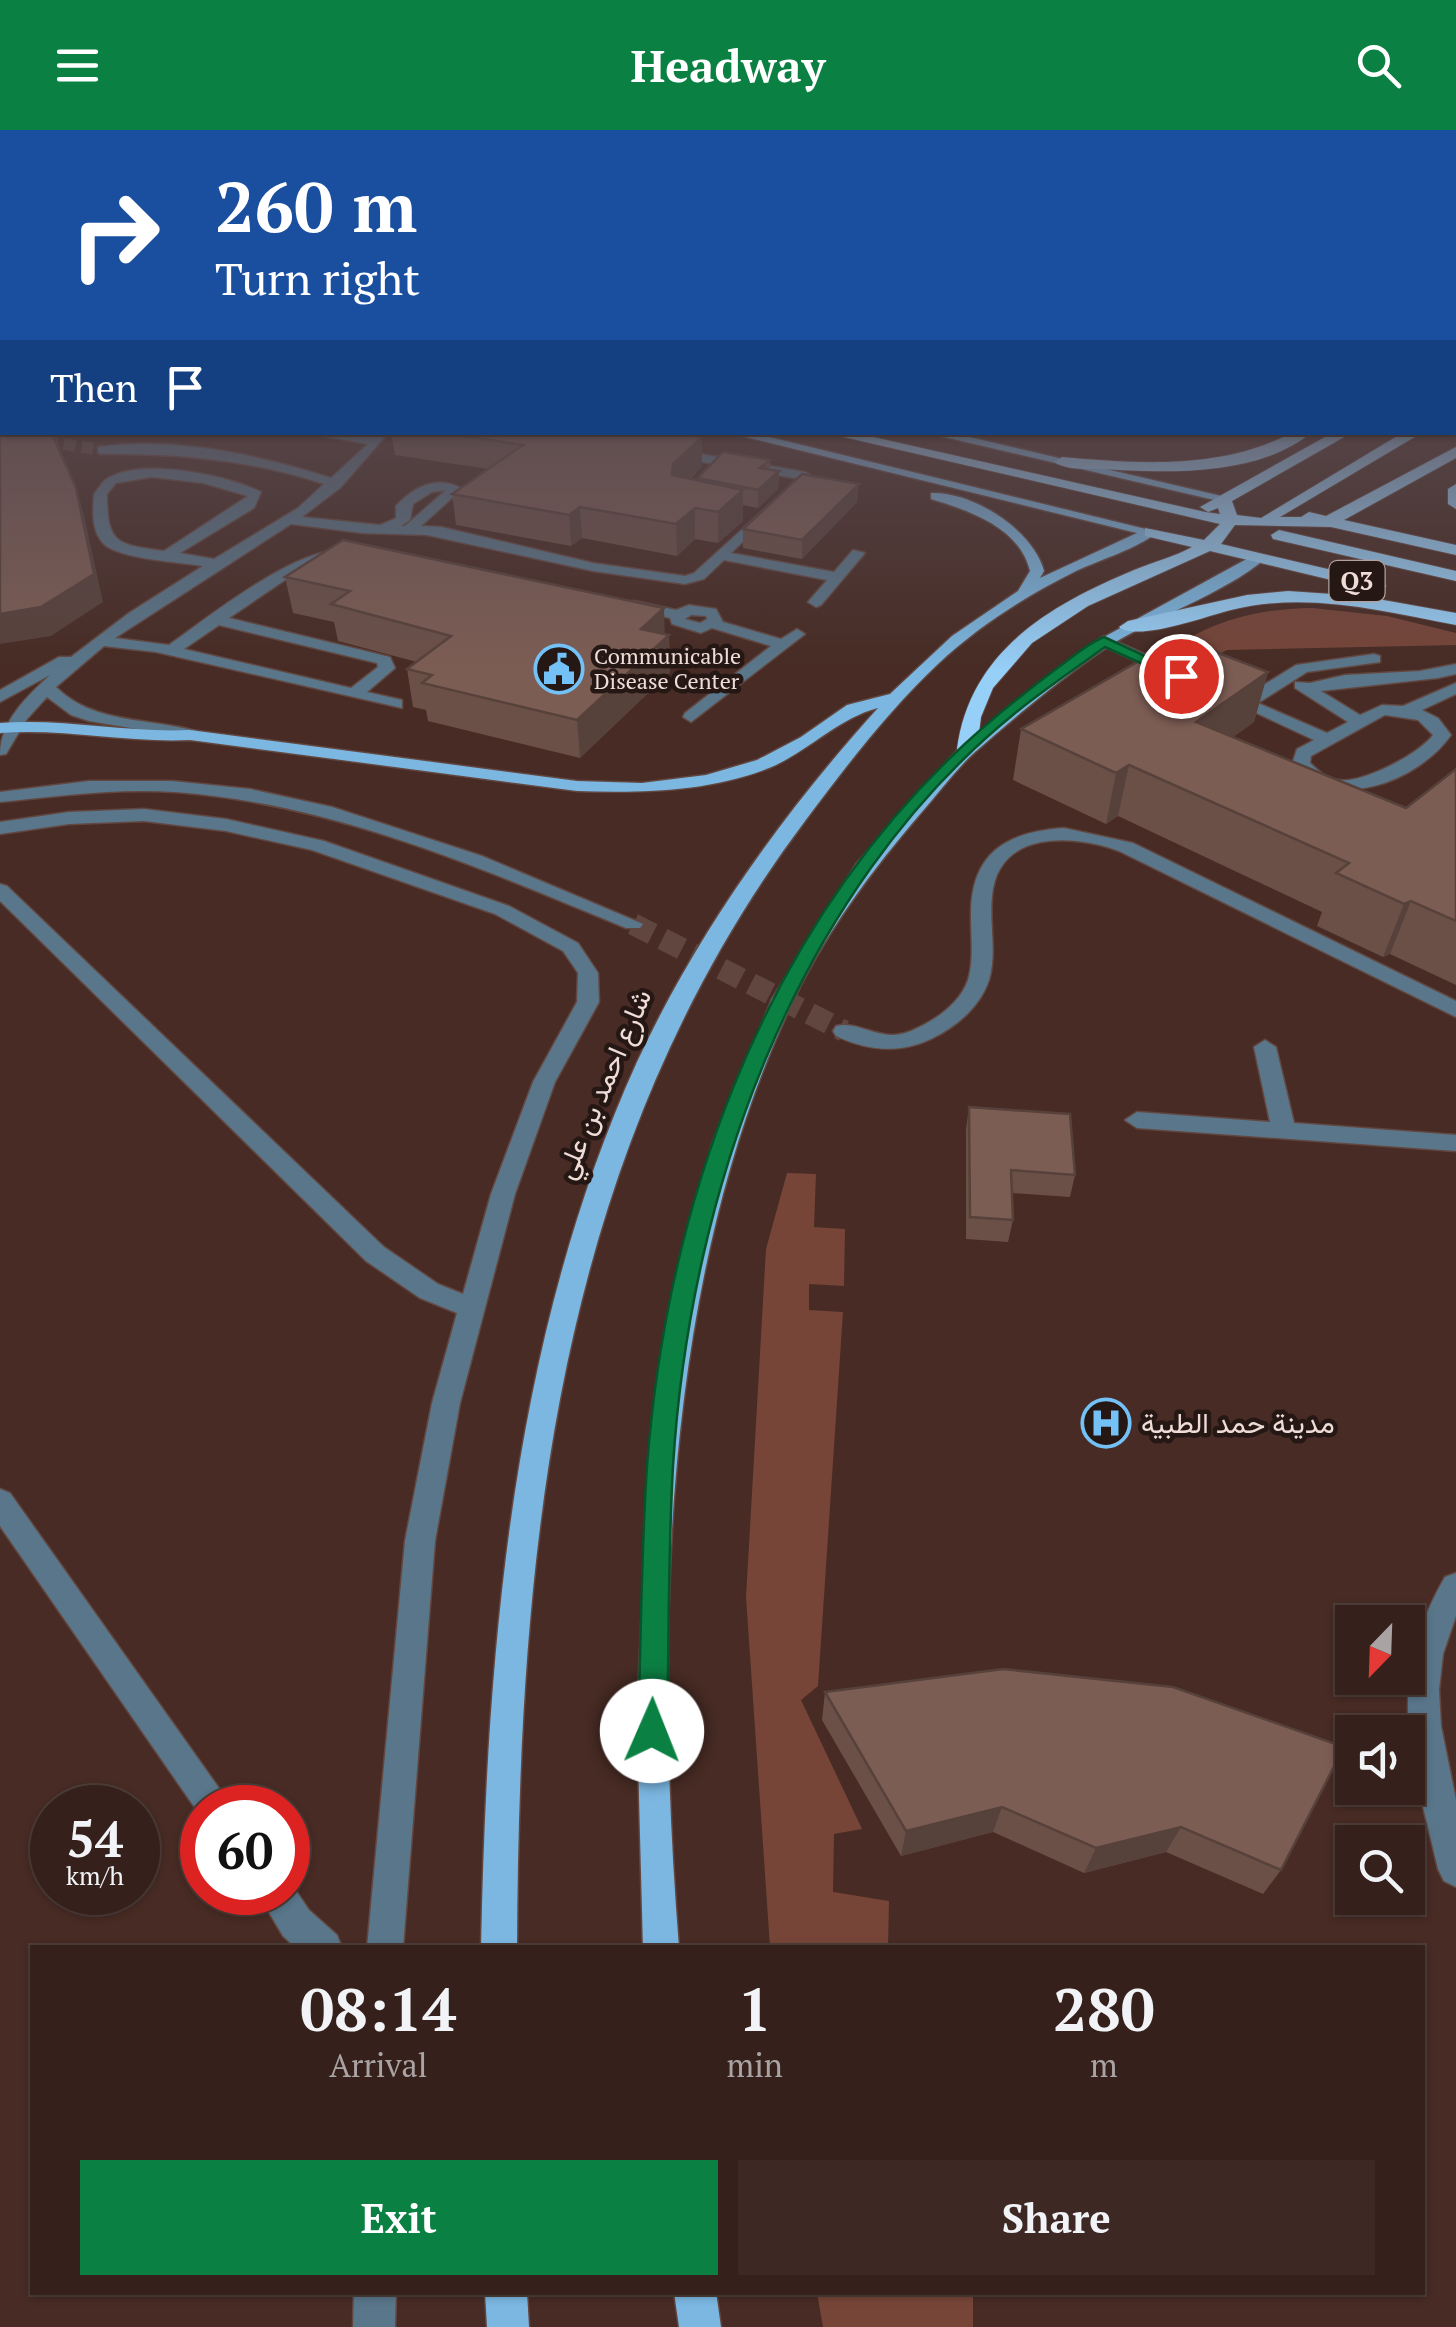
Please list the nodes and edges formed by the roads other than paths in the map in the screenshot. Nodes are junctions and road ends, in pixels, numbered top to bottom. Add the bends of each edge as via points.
1 (257, 466) edge
2 (328, 466) edge
3 (347, 466) edge
4 (715, 466) edge
5 (746, 466) edge
6 (870, 466) edge
7 (976, 466) edge
8 (1078, 466) edge
9 (1284, 466) edge
10 (1358, 466) edge
11 (1431, 466) edge
12 (884, 469) junction
13 (281, 470) junction
14 (708, 473) edge
15 (336, 484) junction
16 (1456, 490) edge
17 (1223, 498) junction
18 (1456, 504) edge
19 (1279, 511) junction
20 (404, 512) junction
21 (739, 514) edge
22 (1193, 515) junction
23 (761, 517) junction
24 (289, 520) junction
25 (1329, 522) junction
26 (1228, 524) junction
27 (420, 525) junction
28 (1258, 527) junction
29 (382, 530) junction
30 (1151, 532) junction
31 (450, 538) junction
32 (1297, 538) junction
33 (1208, 546) junction
34 (534, 550) junction
35 (1456, 550) edge
36 (439, 552) dead end
37 (858, 553) dead end
38 (720, 555) junction
39 (375, 557) edge
40 (168, 558) junction
41 (1259, 558) junction
42 (215, 567) junction
43 (515, 567) dead end
44 (1456, 576) edge
45 (837, 577) junction
46 (1021, 595) junction
47 (816, 602) dead end
48 (625, 604) edge
49 (1456, 604) edge
50 (1456, 619) edge
51 (217, 620) junction
52 (1128, 626) junction
53 (101, 641) junction
54 (1104, 641) junction
55 (164, 648) junction
56 (1374, 659) dead end
57 (1456, 669) edge
58 (1185, 677) edge
59 (1288, 677) junction
60 (1406, 677) junction
61 (48, 688) junction
62 (1456, 688) edge
63 (1214, 690) edge
64 (1309, 690) junction
65 (354, 694) junction
66 (1431, 696) junction
67 (0, 697) edge
68 (895, 698) junction
69 (1244, 703) junction
70 (396, 704) dead end
71 (1405, 711) junction
72 (691, 717) dead end
73 (1357, 720) junction
74 (6, 727) edge
75 (190, 735) junction
76 (1326, 739) junction
77 (967, 749) junction
78 (0, 750) edge
79 (3, 790) edge
80 (0, 828) edge
81 (0, 890) edge
82 (632, 924) tunnel mouth
83 (1456, 1010) edge
84 (844, 1031) tunnel mouth
85 (1265, 1047) dead end
86 (1136, 1120) dead end
87 (1284, 1130) junction
88 (1456, 1142) edge
89 (471, 1308) junction
90 (0, 1502) edge
91 (1456, 1587) edge
92 (200, 1785) edge
93 (1456, 1869) edge
94 (291, 1915) edge
95 (321, 1945) edge
96 (385, 1945) edge
97 (499, 1945) edge
98 (661, 1945) edge
99 (375, 2295) edge
100 (506, 2295) edge
101 (695, 2295) edge
102 (374, 2327) edge
103 (508, 2327) edge
104 (700, 2327) edge

1 - 13 street
2 - 13 street
3 - 15 street
4 - 14 street
5 - 23 street via 805,476
6 - 12 main road, Q3
7 - 22 highway
8 - 17 main road, Q3
9 - 17 highway, شارع احمد بن علي
10 - 19 highway
11 - 25 highway
12 - 30 main road, Q3
12 - 46 main road via 911,488 967,506 1020,539 1034,555 1037,572
13 - 15 street
15 - 24 street
16 - 18 highway
17 - 19 highway, Q3
17 - 22 highway, شارع احمد بن علي
17 - 26 highway
19 - 25 highway, Q3
19 - 28 highway
20 - 27 street
20 - 27 street via 406,503 430,487 455,489
20 - 29 street via 403,520
21 - 23 street
22 - 26 highway
22 - 30 highway, شارع احمد بن علي
23 - 38 street
24 - 29 street
24 - 42 street
25 - 28 highway
25 - 32 highway
25 - 35 highway, Q3
26 - 28 highway
26 - 30 highway
26 - 33 highway
27 - 29 street
27 - 31 street
27 - 34 street
28 - 32 highway
28 - 41 highway via 1253,540
30 - 33 highway, Q3
30 - 46 main road, شارع احمد بن علي
31 - 34 street
31 - 36 street
32 - 41 highway
32 - 44 highway
33 - 41 highway, Q3
33 - 77 highway via 1087,600 1020,646 978,694
34 - 38 street via 690,580
34 - 43 street
37 - 45 street
38 - 45 street
39 - 51 street via 308,560
40 - 40 street via 249,505 256,495 148,471 99,492 108,542
40 - 42 street
41 - 49 highway, Q3
41 - 52 main road
42 - 53 street
45 - 47 street
46 - 68 main road, شارع احمد بن علي via 953,643
48 - 72 street via 678,615 710,612 714,624 791,639
50 - 52 highway via 1288,596
51 - 55 street
51 - 65 street via 384,660 387,668
52 - 54 main road
53 - 55 street
53 - 61 street
53 - 67 street
54 - 58 street
54 - 77 main road
55 - 65 street
56 - 59 street via 1312,664
57 - 60 street
59 - 64 street
59 - 69 street
60 - 64 street via 1352,678
60 - 66 street
61 - 74 street
61 - 75 street via 81,715
62 - 66 street
63 - 69 street
64 - 73 street
65 - 70 street
66 - 71 street
68 - 75 main road via 837,718 764,764 642,788 577,786
68 - 97 main road, شارع احمد بن علي via 782,837 705,955 641,1080 606,1170 558,1350 529,1506 505,1740
69 - 76 street
71 - 73 street via 1382,710
71 - 76 street via 1436,724 1442,735 1370,783 1336,784 1306,770 1303,753
73 - 76 street
74 - 75 main road
74 - 78 street
77 - 98 main road via 850,886 794,976 725,1134 693,1252 672,1370 657,1539 652,1731
79 - 82 street via 132,784 282,798 444,846
80 - 89 street via 108,816 226,825 406,874 502,910 571,948 588,973 588,1002 544,1082
81 - 89 street via 375,1254 429,1291
83 - 84 street via 1113,842 1053,833 1022,842 988,872 979,975 956,1012 896,1044
85 - 87 street
86 - 87 street
87 - 88 street
89 - 96 street via 420,1541
90 - 92 street
91 - 93 street via 1435,1622 1422,1700
94 - 95 street
99 - 102 street
100 - 103 main road
101 - 104 main road

